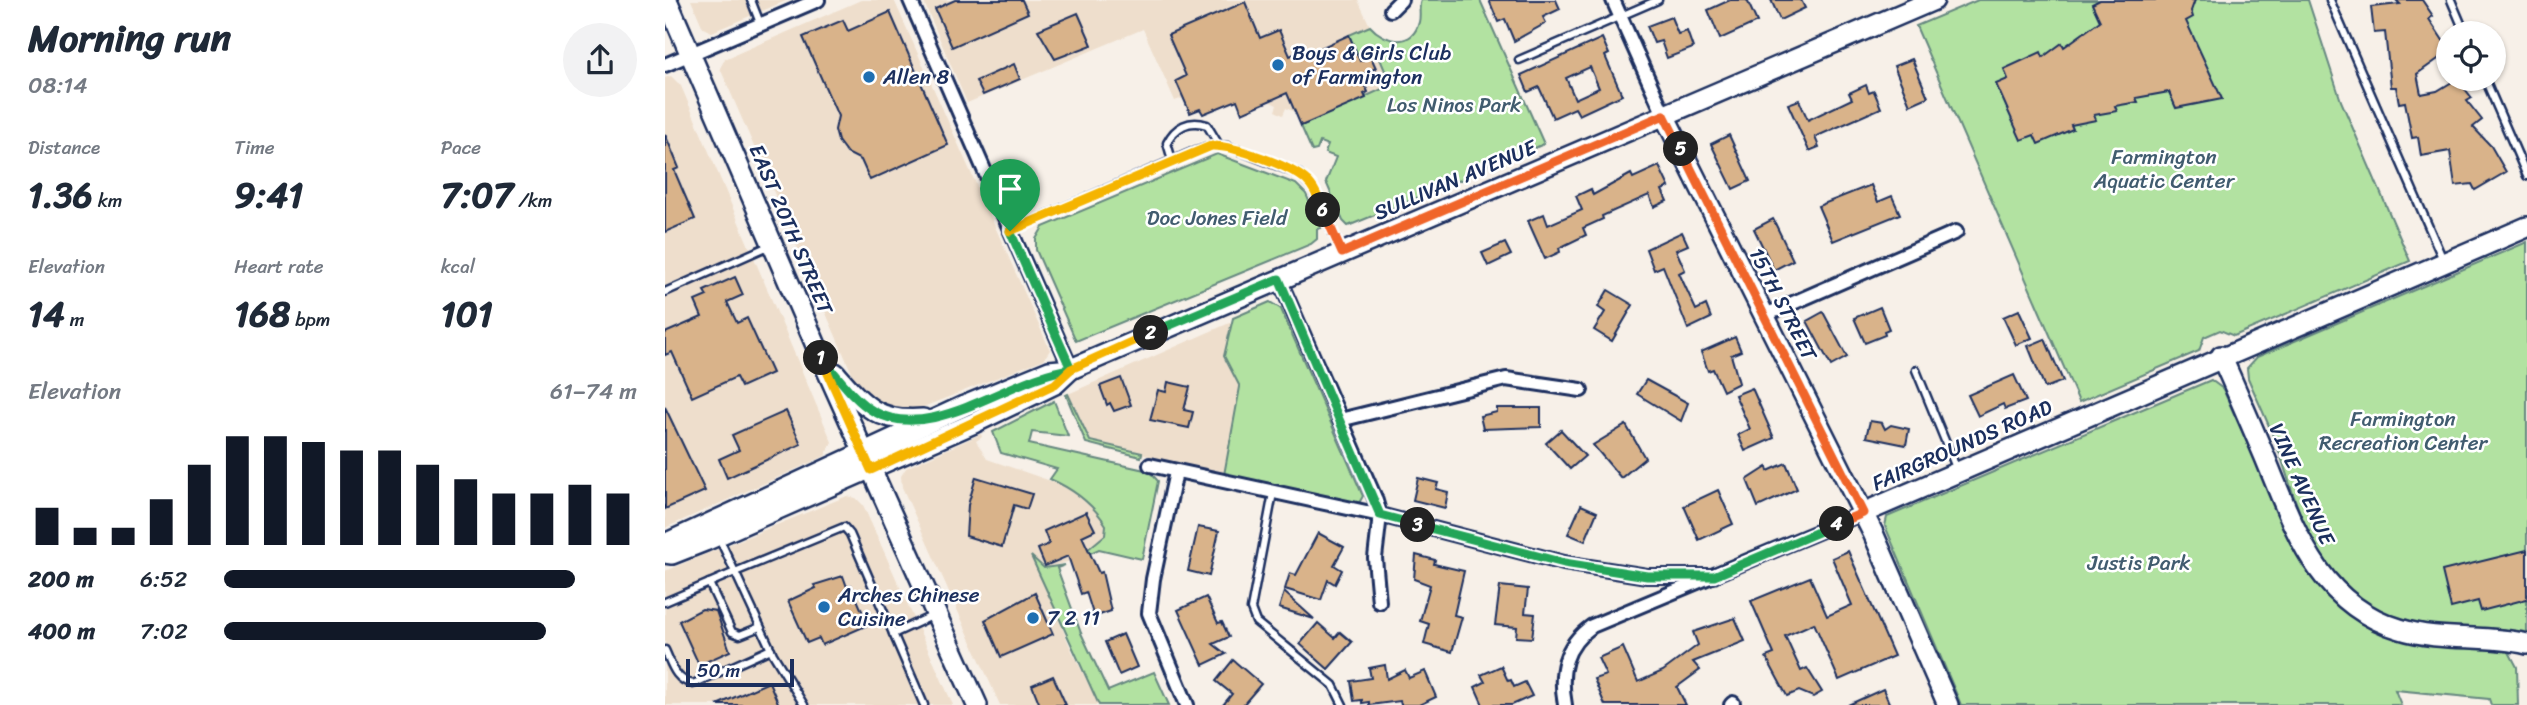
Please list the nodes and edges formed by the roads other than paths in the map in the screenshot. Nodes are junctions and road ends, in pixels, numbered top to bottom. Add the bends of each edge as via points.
1 (667, 0) edge
2 (751, 0) edge
3 (818, 0) edge
4 (909, 0) edge
5 (1401, 0) edge
6 (1613, 0) edge
7 (1658, 0) edge
8 (1934, 0) edge
9 (2330, 0) edge
10 (2451, 0) edge
11 (1391, 10) dead end
12 (1620, 17) junction
13 (2460, 21) edge
14 (760, 23) junction
15 (690, 53) junction
16 (1519, 60) dead end
17 (665, 65) edge
18 (2490, 91) edge
19 (1664, 115) junction
20 (1219, 145) junction
21 (1172, 160) junction
22 (2527, 176) edge
23 (2527, 227) edge
24 (1010, 231) junction
25 (1956, 232) dead end
26 (772, 244) junction
27 (1342, 253) junction
28 (2444, 262) junction
29 (1279, 279) junction
30 (665, 292) edge
31 (1763, 316) junction
32 (2221, 356) junction
33 (821, 357) junction
34 (1071, 369) junction
35 (1916, 370) dead end
36 (1581, 390) dead end
37 (938, 418) junction
38 (1340, 420) junction
39 (867, 461) junction
40 (1150, 466) dead end
41 (1176, 472) junction
42 (1958, 472) junction
43 (1273, 494) junction
44 (1863, 513) junction
45 (1380, 515) junction
46 (715, 528) junction
47 (665, 544) edge
48 (665, 553) edge
49 (734, 572) junction
50 (1714, 576) junction
51 (709, 583) junction
52 (665, 602) edge
53 (1379, 602) dead end
54 (936, 614) junction
55 (760, 627) junction
56 (893, 634) junction
57 (2527, 644) edge
58 (771, 649) junction
59 (665, 650) edge
60 (804, 705) edge
61 (924, 705) edge
62 (977, 705) edge
63 (1188, 705) edge
64 (1343, 705) edge
65 (1565, 705) edge
66 (1948, 705) edge

1 - 15 main road, EAST 20TH STREET
2 - 14 lane
3 - 14 street
4 - 24 street
5 - 11 street
6 - 12 street
7 - 12 lane
8 - 19 main road, SULLIVAN AVENUE
9 - 28 lane
10 - 13 lane
12 - 16 lane
12 - 19 street
14 - 15 street
15 - 17 street
15 - 26 main road, EAST 20TH STREET
18 - 22 lane
19 - 27 main road, SULLIVAN AVENUE
19 - 31 main road, 15TH STREET
20 - 21 lane
20 - 21 lane via 1207,125 1187,124 1167,143
20 - 27 lane via 1290,170 1307,181
21 - 24 lane
23 - 28 main road, FAIRGROUNDS ROAD
24 - 34 street
25 - 31 street
26 - 30 lane
26 - 33 main road, EAST 20TH STREET
27 - 29 main road, SULLIVAN AVENUE
28 - 32 main road, FAIRGROUNDS ROAD
29 - 34 main road, SULLIVAN AVENUE
29 - 38 street
31 - 44 main road, 15TH STREET
32 - 42 main road, FAIRGROUNDS ROAD
32 - 57 main road, VINE AVENUE via 2302,545 2332,589 2365,615 2402,630
33 - 37 main road via 874,412 895,421
33 - 39 main road, EAST 20TH STREET
34 - 37 main road, SULLIVAN AVENUE via 1049,371
34 - 39 main road, SULLIVAN AVENUE via 1055,384
35 - 42 lane
36 - 38 street via 1506,379
37 - 39 main road, SULLIVAN AVENUE
38 - 45 street
39 - 46 main road, SULLIVAN AVENUE
39 - 54 main road, EAST 20TH STREET
40 - 41 street, FAIRGROUNDS ROAD
41 - 43 street, FAIRGROUNDS ROAD
41 - 63 street via 1149,613
42 - 44 main road, FAIRGROUNDS ROAD
43 - 45 street, FAIRGROUNDS ROAD
43 - 64 lane via 1251,609 1256,622 1333,685
44 - 50 street, FAIRGROUNDS ROAD
44 - 66 main road, 15TH STREET
45 - 50 street, FAIRGROUNDS ROAD via 1564,563 1647,576
45 - 53 street via 1375,558
46 - 47 main road, SULLIVAN AVENUE
46 - 48 main road, SULLIVAN AVENUE via 672,554
46 - 49 lane
49 - 51 lane
49 - 55 lane
49 - 56 lane via 844,527
50 - 65 street via 1593,626 1572,645 1565,660
51 - 52 lane
51 - 55 lane via 732,632 740,635
54 - 56 lane
54 - 62 main road, EAST 20TH STREET
55 - 58 lane
56 - 61 lane
58 - 59 lane via 693,684 677,675
58 - 60 lane

